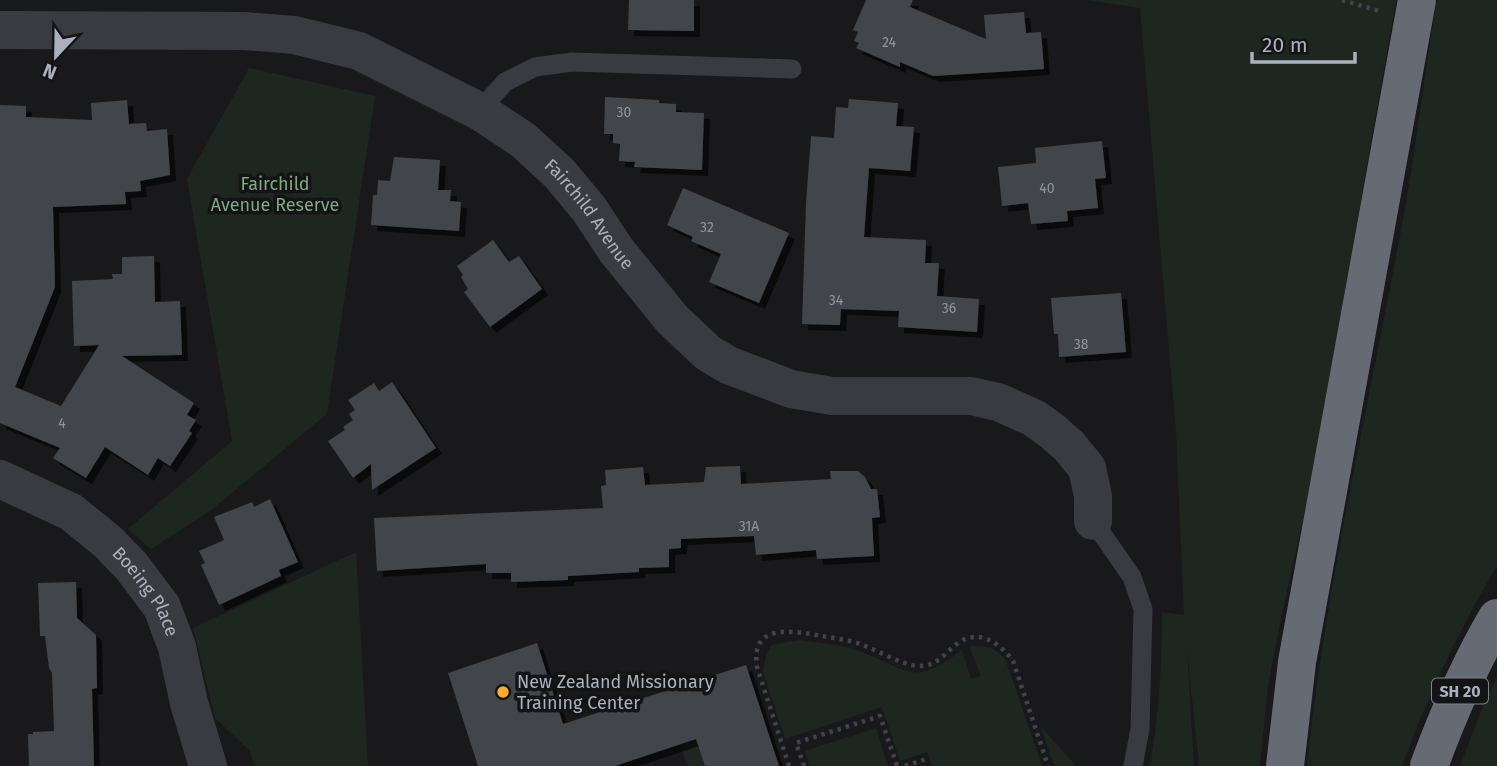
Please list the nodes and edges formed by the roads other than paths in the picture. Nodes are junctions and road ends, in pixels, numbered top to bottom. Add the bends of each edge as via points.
1 (1417, 0) edge
2 (0, 30) edge
3 (792, 69) dead end
4 (479, 111) junction
5 (0, 479) edge
6 (1093, 521) joint
7 (1497, 618) edge
8 (208, 766) edge
9 (1133, 766) edge
10 (1285, 766) edge
11 (1429, 766) edge

1 - 10 highway via 1297,662
2 - 4 street, Fairchild Avenue via 294,35 359,51
3 - 4 lane via 572,62 535,67 505,82
4 - 6 street, Fairchild Avenue via 523,139 559,173 616,250 708,354 792,389 832,396 971,396 998,402 1052,431 1087,468
5 - 8 street, Boeing Place via 71,512 132,567 162,607
6 - 9 lane via 1132,578 1143,609 1140,729
7 - 11 highway, SH 20

